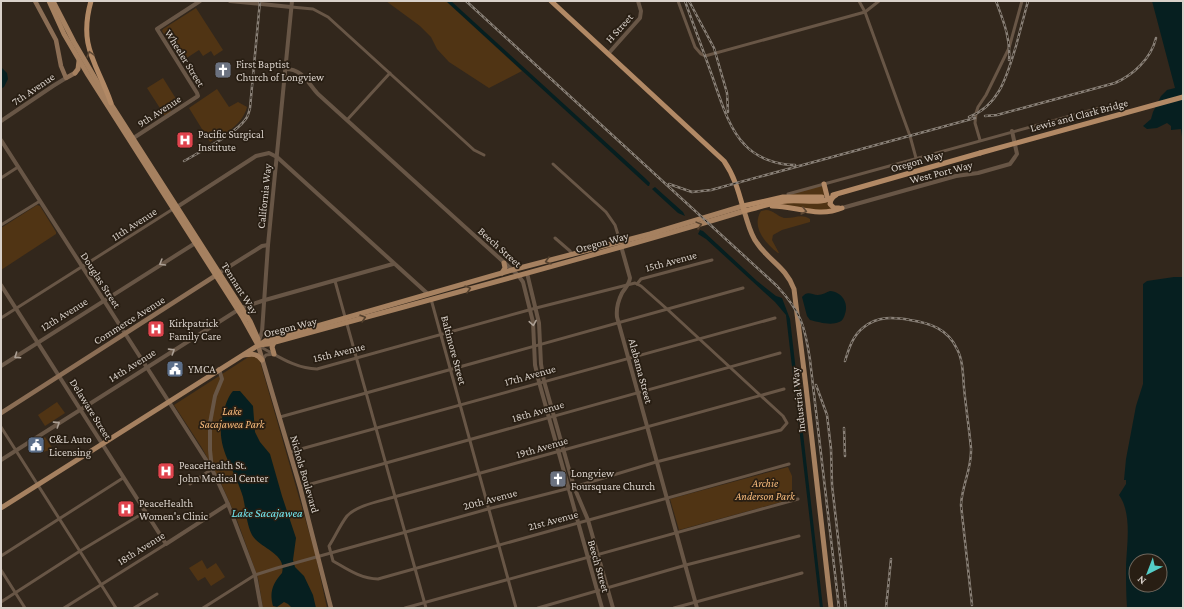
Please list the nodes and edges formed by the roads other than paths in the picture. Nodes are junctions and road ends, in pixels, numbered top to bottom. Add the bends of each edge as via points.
1 (35, 1) edge
2 (49, 1) edge
3 (53, 1) edge
4 (91, 1) edge
5 (200, 1) edge
6 (230, 1) edge
7 (292, 1) edge
8 (551, 1) edge
9 (638, 1) edge
10 (678, 1) edge
11 (859, 1) edge
12 (879, 1) edge
13 (1022, 1) edge
14 (291, 7) junction
15 (865, 12) junction
16 (608, 54) junction
17 (79, 60) junction
18 (285, 68) junction
19 (75, 73) junction
20 (390, 73) junction
21 (88, 75) junction
22 (66, 78) junction
23 (198, 96) joint
24 (1183, 97) edge
25 (111, 103) junction
26 (1102, 107) dead end
27 (347, 120) junction
28 (1, 121) edge
29 (978, 131) junction
30 (1012, 132) junction
31 (989, 138) junction
32 (1, 140) edge
33 (132, 140) junction
34 (980, 140) junction
35 (980, 153) joint
36 (484, 155) dead end
37 (277, 158) junction
38 (916, 158) junction
39 (553, 164) dead end
40 (18, 167) junction
41 (1, 178) edge
42 (824, 184) junction
43 (788, 194) dead end
44 (827, 196) junction
45 (835, 196) junction
46 (40, 200) junction
47 (766, 206) junction
48 (175, 208) junction
49 (842, 208) junction
50 (744, 209) junction
51 (1, 225) edge
52 (555, 238) dead end
53 (197, 242) junction
54 (620, 244) junction
55 (268, 245) junction
56 (572, 254) junction
57 (712, 260) dead end
58 (504, 263) junction
59 (394, 264) junction
60 (83, 268) junction
61 (512, 270) junction
62 (502, 273) junction
63 (527, 273) junction
64 (217, 274) junction
65 (518, 275) junction
66 (334, 281) junction
67 (497, 281) junction
68 (629, 283) junction
69 (637, 284) junction
70 (1, 285) edge
71 (530, 285) junction
72 (743, 288) dead end
73 (429, 297) junction
74 (104, 300) junction
75 (265, 300) junction
76 (536, 308) junction
77 (16, 309) junction
78 (240, 309) junction
79 (530, 310) junction
80 (667, 310) junction
81 (344, 317) junction
82 (1, 318) edge
83 (775, 318) dead end
84 (346, 323) junction
85 (619, 323) junction
86 (125, 333) junction
87 (441, 335) junction
88 (698, 338) junction
89 (38, 341) junction
90 (274, 342) junction
91 (540, 344) junction
92 (258, 345) junction
93 (534, 346) junction
94 (780, 353) dead end
95 (274, 354) junction
96 (242, 355) junction
97 (628, 358) junction
98 (357, 359) junction
99 (262, 360) junction
100 (1, 366) edge
101 (146, 367) junction
102 (730, 367) junction
103 (219, 369) junction
104 (449, 369) junction
105 (59, 375) junction
106 (544, 381) junction
107 (539, 382) junction
108 (784, 389) dead end
109 (366, 393) junction
110 (638, 393) junction
111 (760, 395) junction
112 (169, 402) junction
113 (460, 404) junction
114 (80, 409) junction
115 (1, 413) edge
116 (554, 416) junction
117 (280, 417) junction
118 (548, 417) junction
119 (1, 427) edge
120 (376, 428) junction
121 (647, 428) junction
122 (469, 440) junction
123 (102, 443) junction
124 (564, 450) junction
125 (16, 451) junction
126 (558, 451) junction
127 (290, 452) junction
128 (1, 460) edge
129 (656, 462) junction
130 (385, 463) junction
131 (789, 464) dead end
132 (212, 469) junction
133 (479, 474) junction
134 (124, 478) junction
135 (38, 484) junction
136 (190, 484) dead end
137 (300, 486) junction
138 (574, 487) junction
139 (568, 488) junction
140 (394, 497) junction
141 (667, 499) junction
142 (798, 499) dead end
143 (228, 504) junction
144 (1, 508) edge
145 (488, 509) junction
146 (145, 512) junction
147 (60, 519) junction
148 (588, 520) junction
149 (578, 522) junction
150 (405, 532) junction
151 (676, 532) junction
152 (799, 536) dead end
153 (166, 544) junction
154 (498, 544) junction
155 (80, 551) junction
156 (331, 553) junction
157 (598, 555) junction
158 (1, 556) edge
159 (318, 557) junction
160 (587, 557) junction
161 (686, 565) junction
162 (414, 568) junction
163 (1, 570) edge
164 (802, 573) dead end
165 (255, 575) junction
166 (508, 579) junction
167 (101, 584) junction
168 (607, 589) junction
169 (597, 592) junction
170 (15, 593) junction
171 (157, 594) dead end
172 (1, 602) edge
173 (425, 602) junction
174 (695, 602) junction
175 (205, 607) edge
176 (25, 608) edge
177 (64, 608) edge
178 (116, 608) edge
179 (134, 608) edge
180 (261, 608) edge
181 (331, 608) edge
182 (405, 608) edge
183 (426, 608) edge
184 (516, 608) edge
185 (538, 608) edge
186 (602, 608) edge
187 (613, 608) edge
188 (674, 608) edge
189 (697, 608) edge
190 (831, 608) edge

1 - 22 main road via 56,40
2 - 17 main road, Tennant Way
3 - 25 main road, Tennant Way via 74,42
25 -> 4 highway via 88,47
5 - 23 street, Wheeler Street via 157,29
6 - 14 street
7 - 14 street, California Way
8 - 16 highway
9 - 16 street, H Street via 641,14 638,22
10 - 15 street via 695,47 705,56
11 - 15 street
12 - 15 street
13 - 29 street via 1009,48 978,107 975,119
14 - 18 street, California Way
14 - 20 street via 313,9 325,14
15 - 38 street
16 - 50 highway via 724,161 734,178
17 - 19 main road
17 - 21 main road, Tennant Way
18 - 27 street, Beech Street via 300,73 318,94
18 - 37 street, California Way
19 - 21 main road
19 - 22 main road, 7th Avenue
20 - 27 street
20 - 36 street via 474,150
21 - 33 main road, Tennant Way
22 - 28 street, 7th Avenue
23 - 33 street, 9th Avenue
24 - 35 highway, Lewis and Clark Bridge, bridge
25 - 33 main road, Tennant Way
26 - 30 street
27 - 58 street, Beech Street
29 - 31 street
29 - 34 street
30 - 31 street
30 - 49 street, West Port Way via 1017,154 1010,164 956,176
31 - 34 street
32 - 40 street, Douglas Street
33 - 48 main road, Tennant Way
34 - 38 street
35 - 45 highway, Oregon Way
37 - 48 street, 11th Avenue via 269,153 256,156
37 - 55 street, California Way
37 - 59 street
38 - 42 street
39 - 54 street via 606,212 615,225
40 - 41 street
40 - 46 street, Douglas Street
42 - 43 street
42 - 44 highway
44 - 45 highway, Oregon Way
44 - 50 highway, Oregon Way via 783,197
45 - 47 highway, Oregon Way via 809,202 787,201
45 - 49 highway via 830,201 831,206
46 - 51 street
46 - 60 street, Douglas Street
47 -> 49 highway via 786,206 820,213
47 - 50 highway, Oregon Way
48 - 53 main road, Tennant Way
48 - 60 street, 11th Avenue
50 - 54 main road, Oregon Way
50 - 190 main road, Industrial Way via 757,244 784,271 794,289
52 - 56 street
53 - 64 main road, Tennant Way
53 -> 74 street, 12th Avenue
54 - 56 main road, Oregon Way
54 - 63 main road, Oregon Way
54 - 68 street via 629,274
55 - 64 street, Commerce Avenue via 262,246
55 - 75 street, California Way
56 -> 61 main road, Oregon Way
57 - 69 street, 15th Avenue via 641,279
58 - 61 street, Beech Street
58 - 62 main road
59 - 66 street, 14th Avenue
59 - 73 street
60 - 74 street, Douglas Street
60 - 77 street, 11th Avenue
61 - 62 main road, Oregon Way
61 - 65 street, Beech Street
61 - 67 main road
62 - 73 main road, Oregon Way
63 - 65 main road, Oregon Way
63 - 71 street, Beech Street
64 - 78 main road, Tennant Way
64 - 86 main road, Commerce Avenue
65 - 67 main road, Oregon Way
65 - 71 street
65 - 79 street, Beech Street via 523,282
66 - 75 street, 14th Avenue
66 - 81 street
73 -> 67 main road, Oregon Way
68 - 69 street
68 - 76 street, 15th Avenue
68 - 85 street, Alabama Street via 617,305
69 - 80 street
70 - 77 street, Delaware Street
71 - 76 street, Beech Street
72 - 80 street
73 - 81 main road, Oregon Way
84 -> 73 main road, Oregon Way
73 - 87 street, Baltimore Street
74 - 86 street, Douglas Street
74 - 89 street, 12th Avenue
75 - 78 street, 14th Avenue
75 - 92 street, California Way
76 - 79 street, 15th Avenue
76 - 91 street, Beech Street
77 - 82 street, 11th Avenue
77 - 89 street, Delaware Street
78 - 92 main road, Tennant Way via 254,328
101 -> 78 street, 14th Avenue
79 - 87 street, 15th Avenue
79 -> 93 street, Beech Street
80 - 85 street
80 - 88 street
81 - 84 street
81 - 92 main road, Oregon Way
83 - 88 street, 17th Avenue
84 - 90 main road, Oregon Way
84 - 98 street
85 - 91 street
85 - 97 street, Alabama Street
86 - 101 street, Douglas Street
86 - 105 main road, Commerce Avenue
87 - 98 street, 15th Avenue
87 - 104 street, Baltimore Street
88 - 97 street, 17th Avenue
88 - 102 street
89 -> 100 street, 12th Avenue
89 - 105 street, Delaware Street
90 - 92 main road, Oregon Way
90 - 95 main road
91 - 93 street
91 - 106 street, Beech Street
92 - 95 street, 15th Avenue
92 - 96 main road
92 - 99 main road, Nichols Boulevard
93 - 104 street
93 - 107 street, Beech Street
94 - 102 street, 18th Avenue
95 - 98 street, 15th Avenue via 307,369
95 - 99 street
96 - 99 main road via 254,353
96 - 103 main road
97 - 106 street, 17th Avenue
97 - 110 street, Alabama Street
98 - 109 street
99 - 117 main road, Nichols Boulevard
101 - 112 street, Douglas Street
101 - 114 street, 14th Avenue
102 - 110 street, 18th Avenue
102 - 111 street
103 - 112 main road
103 - 132 street via 222,379 215,396 210,424
104 - 109 street
104 - 113 street, Baltimore Street
105 - 114 street, Delaware Street
105 - 115 main road, Commerce Avenue
106 - 107 street, 17th Avenue
106 - 116 street, Beech Street
107 - 113 street, 17th Avenue
107 - 118 street, Beech Street
108 - 111 street, 19th Avenue
109 - 117 street
109 - 120 street
110 - 116 street, 18th Avenue
110 - 121 street, Alabama Street
111 - 121 street, 19th Avenue
111 - 129 street, 20th Avenue via 783,416 787,423 781,430
112 - 123 main road
112 - 132 street, Douglas Street
113 - 120 street, 17th Avenue
113 - 122 street, Baltimore Street
114 - 123 street, Delaware Street
125 -> 114 street, 14th Avenue
116 - 118 street, 18th Avenue
116 - 124 street, Beech Street
117 - 127 main road, Nichols Boulevard
118 - 122 street, 18th Avenue
118 - 126 street, Beech Street
119 - 125 street
120 - 127 street, 17th Avenue
120 - 130 street
121 - 124 street, 19th Avenue
121 - 129 street, Alabama Street
122 - 130 street, 18th Avenue
122 - 133 street, Baltimore Street
123 - 134 street, Delaware Street
123 - 135 main road
124 - 126 street, 19th Avenue
124 - 138 street, Beech Street
125 - 128 street, 14th Avenue
125 - 135 street
126 - 133 street, 19th Avenue
126 - 139 street, Beech Street
127 - 137 main road, Nichols Boulevard
129 - 138 street, 20th Avenue
129 - 141 street, Alabama Street
130 - 137 street, 18th Avenue
130 - 140 street
131 - 141 street, 21st Avenue
132 - 136 street
132 - 143 street
133 - 140 street, 19th Avenue
133 - 145 street, Baltimore Street
134 - 146 street, Delaware Street
134 - 147 street
135 - 144 main road
135 - 147 street
137 - 159 main road, Nichols Boulevard
138 - 139 street, 20th Avenue
138 - 148 street, Beech Street
139 - 145 street, 20th Avenue
139 - 149 street, Beech Street
140 - 150 street
140 - 156 street, 19th Avenue via 351,513 329,546
141 - 148 street, 21st Avenue
141 - 151 street, Alabama Street
142 - 151 street
143 - 153 street, 18th Avenue
143 - 165 street
145 - 150 street, 20th Avenue
145 - 154 street, Baltimore Street
146 - 153 street, Delaware Street
146 - 155 street
147 - 155 street
147 - 158 street
148 - 149 street, 21st Avenue
148 - 157 street, Beech Street
149 - 154 street, 21st Avenue
149 - 160 street, Beech Street
150 - 156 street, 20th Avenue
150 - 162 street
151 - 157 street
151 - 161 street, Alabama Street
152 - 161 street
153 - 167 street, 18th Avenue
154 - 162 street, 21st Avenue
154 - 166 street, Baltimore Street
155 - 167 street
155 - 170 street
156 - 159 street, 20th Avenue
156 - 162 street, 21st Avenue via 333,561 360,576 372,579
157 - 160 street
157 - 168 street, Beech Street
159 - 165 street, 20th Avenue
159 - 181 main road, Nichols Boulevard
160 - 166 street
160 - 169 street, Beech Street
161 - 168 street
161 - 174 street, Alabama Street
162 - 173 street
163 - 170 street
164 - 174 street
165 - 175 street, 20th Avenue
165 - 180 street
166 - 173 street
166 - 184 street, Baltimore Street
167 - 177 street, 18th Avenue
167 - 178 street
168 - 169 street
168 - 187 street, Beech Street
169 - 185 street
169 - 186 street, Beech Street
170 - 172 street
170 - 176 street
171 - 179 street
173 - 182 street
173 - 183 street
174 - 188 street
174 - 189 street, Alabama Street

